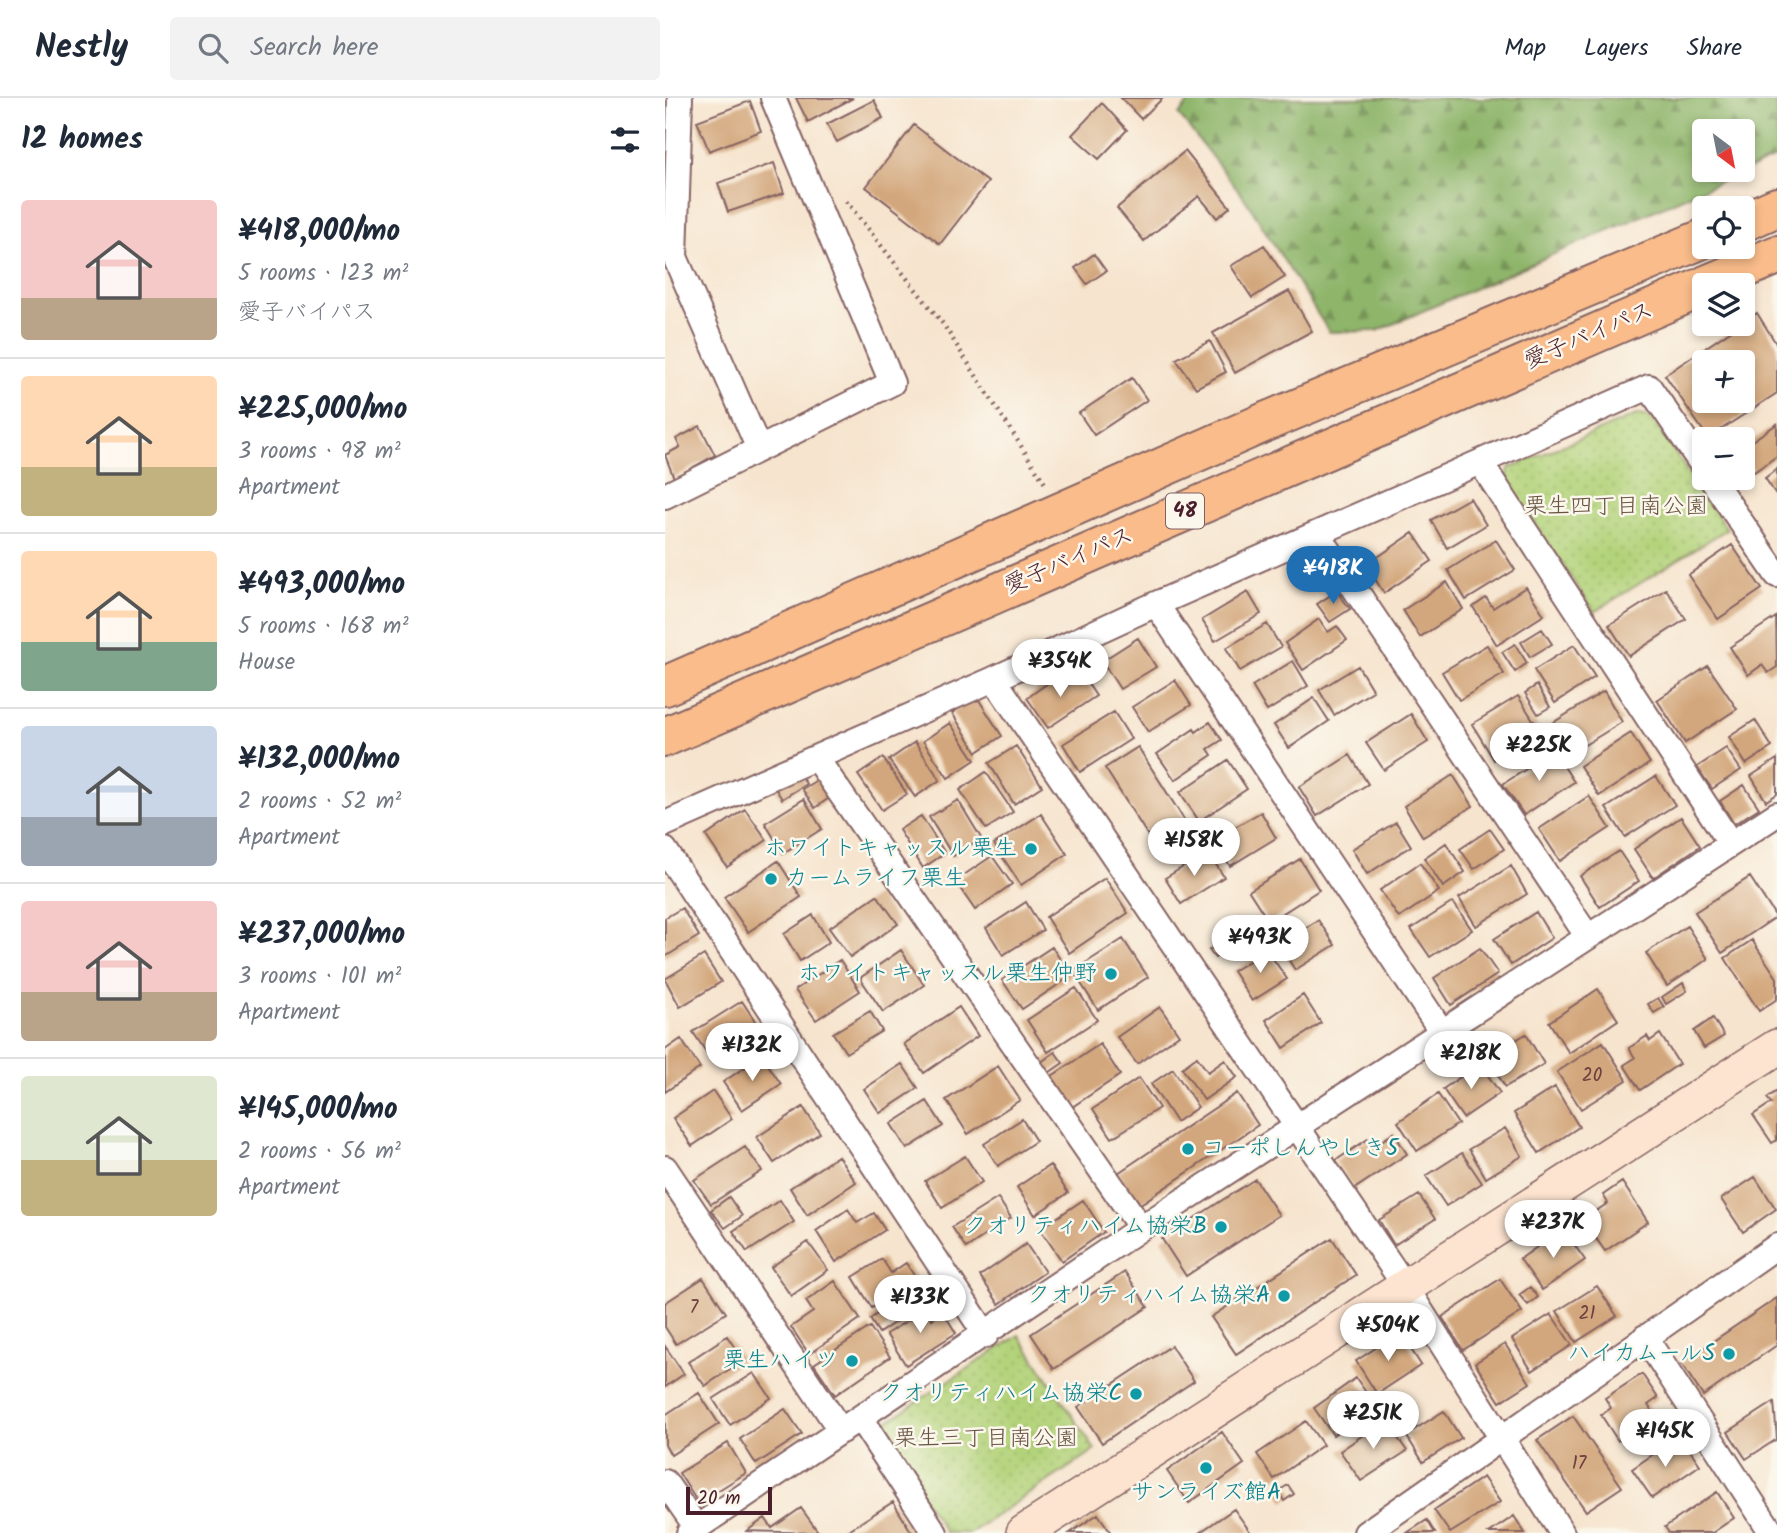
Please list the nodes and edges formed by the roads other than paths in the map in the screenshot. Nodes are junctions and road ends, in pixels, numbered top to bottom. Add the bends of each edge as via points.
1 (680, 98) edge
2 (773, 98) edge
3 (1777, 207) edge
4 (1755, 217) edge
5 (1692, 243) edge
6 (1777, 255) edge
7 (1735, 273) edge
8 (1692, 292) edge
9 (759, 450) junction
10 (1692, 450) edge
11 (1481, 462) junction
12 (1718, 490) edge
13 (665, 496) edge
14 (1318, 534) junction
15 (1777, 575) edge
16 (1156, 604) junction
17 (993, 679) junction
18 (665, 686) edge
19 (665, 737) edge
20 (816, 758) junction
21 (1777, 814) edge
22 (665, 824) edge
23 (1731, 844) junction
24 (665, 850) edge
25 (1588, 937) junction
26 (1442, 1031) junction
27 (1777, 1047) edge
28 (1295, 1127) junction
29 (665, 1168) edge
30 (1141, 1228) junction
31 (1777, 1246) edge
32 (1405, 1286) junction
33 (986, 1335) junction
34 (1645, 1337) junction
35 (851, 1425) junction
36 (1500, 1439) junction
37 (665, 1482) edge
38 (693, 1530) edge
39 (935, 1533) edge
40 (1024, 1533) edge
41 (1366, 1533) edge
42 (1562, 1533) edge
43 (1772, 1533) edge

1 - 9 street via 675,257
2 - 9 street via 892,383
3 - 4 highway
5 - 18 highway, 愛子バイパス / 48 via 1271,420
6 - 7 highway, 愛子バイパス / 48
8 - 19 highway, 愛子バイパス / 48
9 - 13 street
10 - 11 street via 1649,387
11 - 14 street
11 - 23 street
12 - 15 street
14 - 16 street
14 - 25 street
16 - 17 street
16 - 26 street
17 - 20 street
17 - 28 street
20 - 22 street
20 - 30 street
21 - 23 street
23 - 25 street
24 - 33 street
25 - 26 street
26 - 28 street
27 - 32 street
28 - 30 street
28 - 32 street
29 - 35 street
30 - 33 street
31 - 34 street
32 - 36 street
32 - 40 street
33 - 35 street
34 - 36 street
34 - 43 street
35 - 38 street
35 - 39 street
36 - 41 street
36 - 42 street
37 - 38 street

